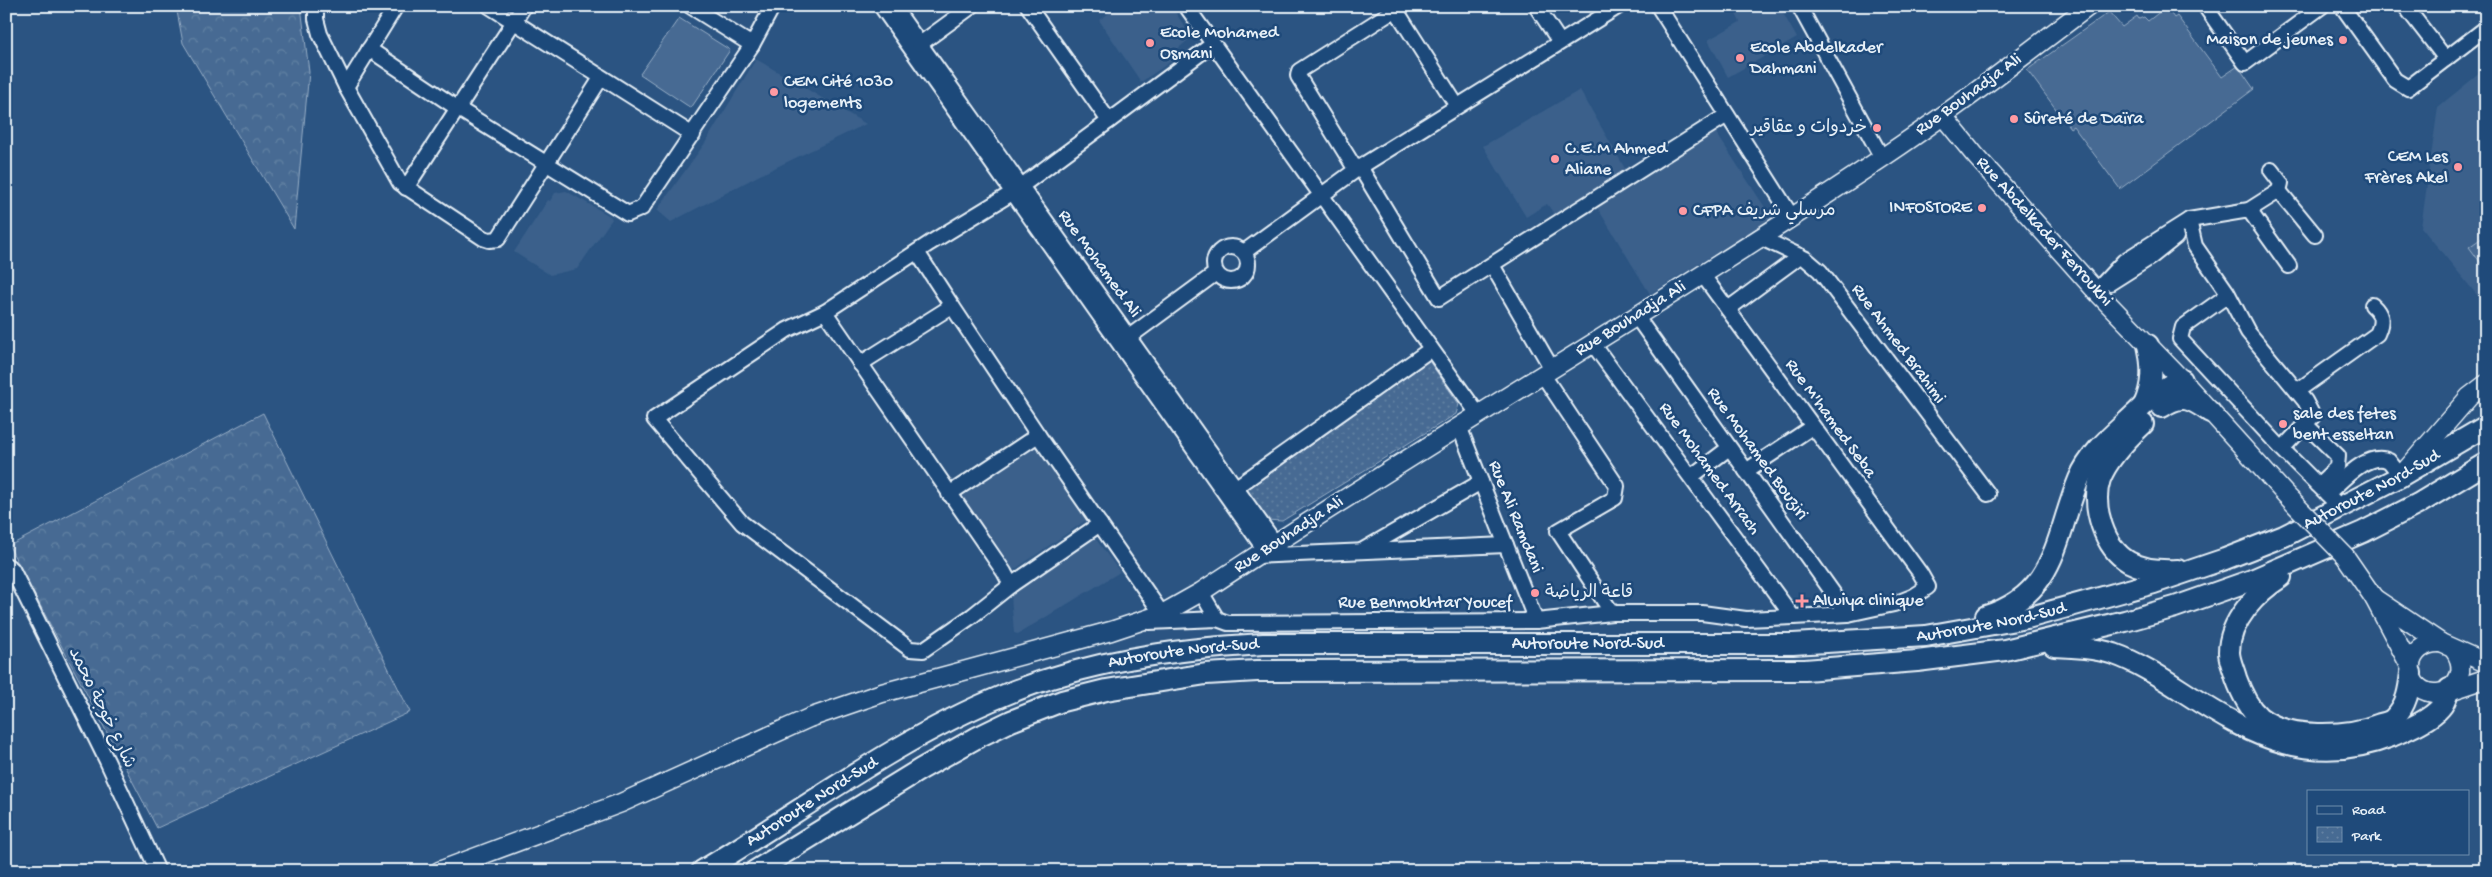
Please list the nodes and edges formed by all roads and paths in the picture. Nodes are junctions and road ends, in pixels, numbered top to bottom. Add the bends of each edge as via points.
1 (316, 6) edge
2 (396, 6) edge
3 (490, 6) edge
4 (524, 6) edge
5 (690, 6) edge
6 (773, 6) edge
7 (881, 6) edge
8 (893, 6) edge
9 (972, 6) edge
10 (1028, 6) edge
11 (1186, 6) edge
12 (1536, 6) edge
13 (1619, 6) edge
14 (1658, 6) edge
15 (1799, 6) edge
16 (2089, 6) edge
17 (2205, 6) edge
18 (2322, 6) edge
19 (2342, 6) edge
20 (2405, 6) edge
21 (1398, 8) edge
22 (514, 23) junction
23 (2486, 28) edge
24 (1560, 42) junction
25 (920, 44) junction
26 (1213, 44) junction
27 (752, 45) junction
28 (369, 49) junction
29 (2446, 59) junction
30 (601, 78) junction
31 (346, 87) junction
32 (1457, 106) junction
33 (457, 108) junction
34 (1727, 115) junction
35 (1943, 116) junction
36 (1109, 121) junction
37 (692, 135) junction
38 (1882, 158) junction
39 (546, 164) junction
40 (1358, 169) junction
41 (2271, 170) dead end
42 (406, 188) junction
43 (1017, 190) junction
44 (2279, 191) junction
45 (1320, 194) junction
46 (2249, 210) junction
47 (1792, 217) junction
48 (2189, 220) junction
49 (2314, 235) dead end
50 (1759, 238) junction
51 (917, 252) junction
52 (1244, 252) junction
53 (1800, 256) junction
54 (1492, 266) junction
55 (2289, 266) dead end
56 (1216, 273) junction
57 (1702, 274) junction
58 (2096, 292) junction
59 (2228, 295) junction
60 (2372, 304) dead end
61 (952, 306) junction
62 (1728, 310) junction
63 (825, 312) junction
64 (1636, 316) junction
65 (1129, 337) junction
66 (1593, 344) junction
67 (2148, 345) junction
68 (1431, 349) junction
69 (860, 364) junction
70 (1547, 372) junction
71 (2182, 380) junction
72 (2486, 384) edge
73 (2297, 391) junction
74 (2153, 406) junction
75 (2210, 412) junction
76 (1478, 414) junction
77 (2305, 424) junction
78 (1459, 426) junction
79 (2486, 426) edge
80 (1812, 427) junction
81 (1038, 435) junction
82 (1729, 448) junction
83 (2282, 449) junction
84 (2486, 463) edge
85 (1746, 471) junction
86 (1692, 476) junction
87 (2401, 476) junction
88 (1481, 482) junction
89 (1235, 488) junction
90 (949, 494) junction
91 (1988, 494) dead end
92 (2328, 495) junction
93 (1100, 524) junction
94 (2363, 532) junction
95 (1506, 545) junction
96 (1265, 550) junction
97 (1360, 551) junction
98 (2225, 559) junction
99 (6, 565) edge
100 (1011, 585) junction
101 (1928, 587) joint
102 (1201, 592) junction
103 (2374, 598) junction
104 (1612, 613) junction
105 (1162, 614) junction
106 (1848, 614) junction
107 (1793, 617) junction
108 (1217, 619) junction
109 (1536, 621) junction
110 (1134, 623) junction
111 (1926, 636) junction
112 (2447, 646) junction
113 (2005, 650) junction
114 (2486, 663) edge
115 (2410, 669) junction
116 (2486, 679) edge
117 (2449, 689) junction
118 (158, 871) edge
119 (439, 871) edge
120 (702, 871) edge
121 (755, 871) edge

1 - 31 street via 320,34
2 - 28 street
3 - 22 street
4 - 22 street
5 - 27 street
6 - 27 street
7 - 43 street
8 - 25 street, Rue Mohamed Ali
9 - 25 street
10 - 36 street
11 - 26 street
12 - 24 street
13 - 24 street
14 - 34 street
15 - 38 street
16 - 35 main road, Rue Bouhadja Ali
17 - 18 street via 2245,63
19 - 29 street via 2395,80 2408,88
20 - 29 street
21 - 32 street
21 - 40 street via 1299,70 1298,76
22 - 30 street
22 - 33 street
23 - 29 street
24 - 32 street
25 - 43 street, Rue Mohamed Ali
26 - 36 street
26 - 45 street
27 - 37 street
28 - 31 street
28 - 33 street
30 - 37 street
30 - 39 street
31 - 42 street via 397,178
32 - 40 street
33 - 39 street
33 - 42 street
34 - 47 street
34 - 54 street
35 - 38 main road, Rue Bouhadja Ali
35 - 58 main road, Rue Abdelkader Ferroukhi
36 - 43 street
37 - 39 street via 642,208 628,214
38 - 47 main road, Rue Bouhadja Ali
39 - 42 street via 498,239 494,240 483,238
40 - 45 street
40 - 54 street via 1439,298
41 - 44 street via 2281,183
43 - 51 street
43 - 65 street, Rue Mohamed Ali
43 - 96 street
44 - 46 street
44 - 49 street
45 - 52 street
45 - 68 street
46 - 48 street
46 - 55 street
47 - 50 main road, Rue Bouhadja Ali
48 - 58 street via 2174,240
48 - 59 street via 2195,246
50 - 53 street, Rue Ahmed Brahimi
50 - 57 main road, Rue Bouhadja Ali
51 - 61 street
51 - 63 street
52 - 56 street via 1232,246 1221,249 1214,262
52 - 56 street via 1249,263 1246,274 1241,278 1225,280
53 - 62 street
53 - 91 street, Rue Ahmed Brahimi via 1820,271
54 - 70 street
56 - 65 street
57 - 62 street, Rue M'hamed Seba
57 - 64 main road, Rue Bouhadja Ali
58 - 67 main road, Rue Abdelkader Ferroukhi
59 - 73 street via 2248,332
59 - 83 street via 2183,327 2180,339
60 - 73 street via 2381,318 2378,334
61 - 69 street
61 - 81 street
62 - 80 street, Rue M'hamed Seba
63 - 69 street
63 - 100 street via 786,330 654,419 742,523 910,649 923,650
64 - 66 main road, Rue Bouhadja Ali
64 - 82 street, Rue Mohamed Bouziri
65 - 89 street, Rue Mohamed Ali
66 - 70 main road, Rue Bouhadja Ali
66 - 86 street, Rue Mohamed Arrach
67 - 71 main road, Rue Abdelkader Ferroukhi
67 - 74 highway via 2152,363
68 - 76 street
68 - 89 street
69 - 90 street
70 - 76 main road, Rue Bouhadja Ali
70 - 104 street via 1617,486 1615,498 1558,531
71 - 74 highway via 2178,389
71 - 75 main road, Rue Abdelkader Ferroukhi
72 - 87 main road via 2470,397
73 - 77 street via 2313,416
74 - 75 highway via 2184,398
74 - 98 highway via 2100,480 2098,497 2103,528 2120,554 2142,567 2181,570
74 - 111 highway via 2104,444 2079,478 2057,550 2037,584 2015,604 1998,613
75 - 103 main road, Rue Abdelkader Ferroukhi, bridge via 2345,556
76 - 78 main road, Rue Bouhadja Ali
77 - 83 street
77 - 92 street via 2338,456
78 - 88 street, Rue Ali Ramdani
78 - 96 main road, Rue Bouhadja Ali
79 - 87 highway, Autoroute Nord-Sud
80 - 85 street
80 - 101 street, Rue M'hamed Seba
81 - 90 street
81 - 93 street
82 - 85 street, Rue Mohamed Bouziri
82 - 86 street
83 - 92 street
84 - 94 highway, Autoroute Nord-Sud
85 - 106 street, Rue Mohamed Bouziri
86 - 107 street, Rue Mohamed Arrach
87 - 92 highway, Autoroute Nord-Sud
87 - 92 street via 2389,460 2376,458 2362,464
88 - 95 street, Rue Ali Ramdani
88 - 97 street
89 - 96 street, Rue Mohamed Ali
90 - 100 street
92 - 98 highway, Autoroute Nord-Sud via 2284,536
93 - 100 street
93 - 105 street
94 - 113 highway, Autoroute Nord-Sud via 2252,580 2174,607
94 - 115 highway via 2295,568 2259,592 2232,635 2229,652 2239,685 2246,701 2260,717 2278,726 2323,734 2348,734 2393,719 2408,698
95 - 97 street
95 - 109 street, Rue Ali Ramdani
96 - 97 street
96 - 102 main road, Rue Bouhadja Ali
98 - 111 highway, Autoroute Nord-Sud via 2145,586 2027,618
99 - 118 street, شارع خوجة محمد via 12,569
101 - 106 street, Rue Benmokhtar Youcef via 1894,604
102 - 105 main road, Rue Bouhadja Ali
102 - 108 street
103 - 112 main road
103 - 115 main road
104 - 107 street, Rue Benmokhtar Youcef via 1702,613 1746,619
104 - 109 street, Rue Benmokhtar Youcef
105 - 110 main road, Rue Bouhadja Ali
106 - 107 street, Rue Benmokhtar Youcef
108 - 109 street, Rue Benmokhtar Youcef via 1228,623
108 - 110 street, Rue Benmokhtar Youcef
110 - 119 main road, Rue Bouhadja Ali via 882,694 809,718 621,803
111 - 120 highway, Autoroute Nord-Sud via 1793,644 1263,644 1142,655 1035,684 980,706 842,783
112 - 114 main road
112 - 115 main road via 2427,644 2420,647
112 - 117 main road via 2461,668 2458,680
113 - 117 highway via 2075,647 2116,655 2153,673 2237,726 2268,739 2304,748 2361,746 2401,732 2442,706
113 - 121 highway, Autoroute Nord-Sud via 1805,670 1257,671 1151,681 1062,701 978,737
115 - 117 main road via 2414,680 2425,691
116 - 117 main road

